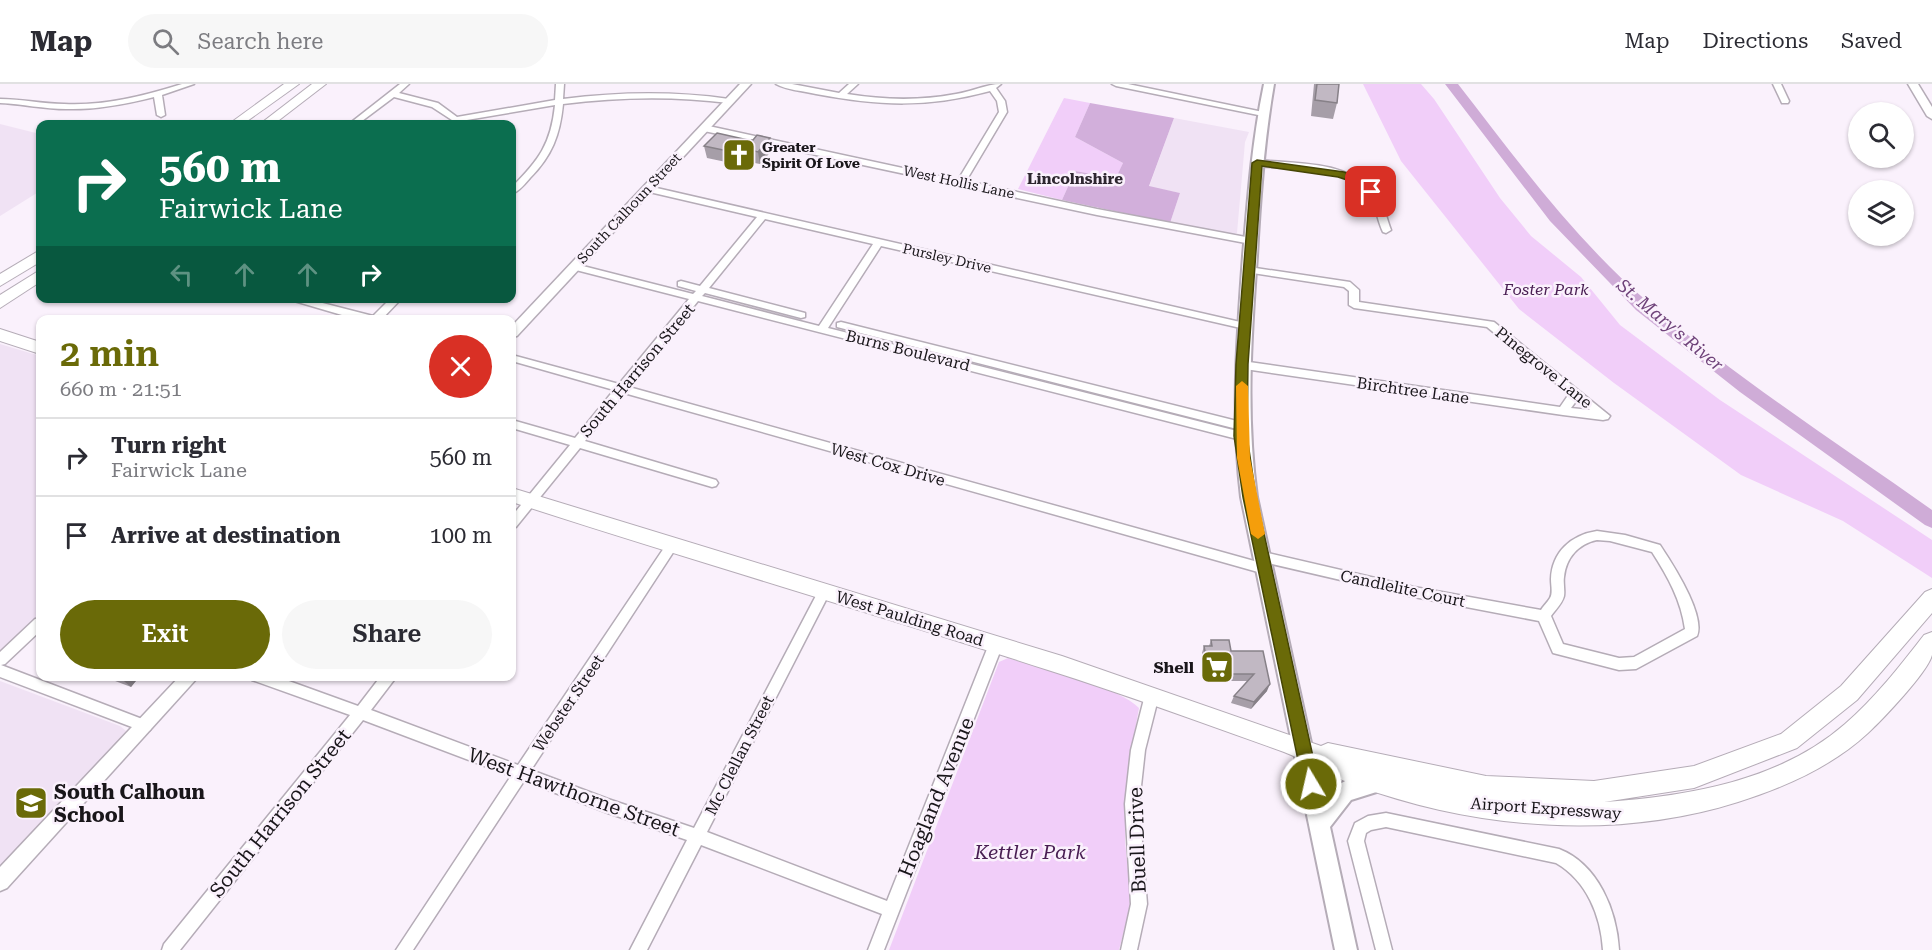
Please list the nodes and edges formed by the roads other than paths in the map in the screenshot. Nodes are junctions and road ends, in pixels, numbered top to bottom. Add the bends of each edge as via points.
1 (190, 84) edge
2 (293, 84) edge
3 (320, 84) edge
4 (405, 84) edge
5 (560, 84) edge
6 (746, 84) edge
7 (780, 84) edge
8 (854, 84) edge
9 (1116, 84) edge
10 (1269, 84) edge
11 (1777, 84) edge
12 (1913, 84) edge
13 (994, 86) edge
14 (158, 93) junction
15 (393, 94) junction
16 (841, 96) junction
17 (0, 101) edge
18 (729, 101) junction
19 (1785, 101) dead end
20 (560, 102) junction
21 (1263, 114) junction
22 (161, 115) dead end
23 (1932, 116) edge
24 (242, 120) edge
25 (271, 120) edge
26 (358, 120) edge
27 (453, 120) edge
28 (465, 120) edge
29 (704, 128) junction
30 (1257, 163) junction
31 (961, 182) junction
32 (516, 187) edge
33 (648, 189) junction
34 (762, 216) junction
35 (1386, 230) dead end
36 (879, 242) junction
37 (1251, 242) junction
38 (36, 258) edge
39 (577, 264) junction
40 (1249, 270) junction
41 (36, 279) edge
42 (0, 282) edge
43 (700, 293) junction
44 (0, 303) edge
45 (308, 303) edge
46 (392, 303) edge
47 (355, 315) edge
48 (379, 315) edge
49 (824, 325) junction
50 (1245, 326) junction
51 (516, 329) edge
52 (0, 335) edge
53 (36, 347) edge
54 (516, 359) edge
55 (1242, 364) junction
56 (620, 389) junction
57 (1575, 394) junction
58 (1563, 411) junction
59 (1604, 416) joint
60 (516, 425) edge
61 (1241, 431) junction
62 (576, 443) junction
63 (712, 483) dead end
64 (521, 498) edge
65 (516, 512) edge
66 (672, 545) junction
67 (1264, 563) junction
68 (824, 592) junction
69 (1932, 598) edge
70 (1544, 616) junction
71 (36, 626) edge
72 (1932, 641) edge
73 (996, 644) junction
74 (0, 660) edge
75 (0, 670) edge
76 (186, 681) edge
77 (271, 681) edge
78 (386, 681) edge
79 (1152, 695) junction
80 (361, 713) junction
81 (145, 726) junction
82 (1305, 749) junction
83 (521, 774) junction
84 (1382, 782) junction
85 (1319, 824) junction
86 (697, 836) junction
87 (0, 881) edge
88 (891, 910) junction
89 (170, 950) edge
90 (404, 950) edge
91 (638, 950) edge
92 (876, 950) edge
93 (1129, 950) edge
94 (1346, 950) edge
95 (1383, 950) edge
96 (1611, 950) edge

1 - 14 street
2 - 24 main road
3 - 25 main road
4 - 15 street
5 - 20 street
6 - 18 street, South Calhoun Street
7 - 16 street
8 - 16 street
9 - 21 street
10 - 21 main road
11 - 19 street
12 - 23 street
13 - 16 street via 943,101 921,103 881,103
13 - 31 street via 1003,112
14 - 17 street via 77,106
14 - 22 street
15 - 26 street
15 - 27 street via 426,101 447,112
18 - 20 street via 655,93
18 - 29 street, South Calhoun Street
20 - 28 street
20 - 32 street via 558,126 544,160
21 - 30 main road
29 - 31 street, West Hollis Lane
29 - 33 street, South Calhoun Street
30 - 35 street via 1327,171 1354,179 1375,199
30 - 37 main road
31 - 37 street, West Hollis Lane
33 - 34 street, Pursley Drive
33 - 39 street, South Calhoun Street
34 - 36 street, Pursley Drive
34 - 43 street, South Harrison Street
36 - 49 street
36 - 50 street, Pursley Drive
37 - 40 main road
38 - 42 main road
39 - 43 street, Burns Boulevard
39 - 51 street, South Calhoun Street
40 - 50 main road
40 - 57 street, Pinegrove Lane via 1347,284 1354,290 1354,305 1490,324
41 - 44 main road
43 - 49 street, Burns Boulevard
43 - 56 street, South Harrison Street
45 - 47 street
46 - 48 street
49 - 61 street, Burns Boulevard
50 - 55 main road
52 - 53 main road
54 - 56 street, West Cox Drive
55 - 58 street, Birchtree Lane
55 - 61 main road
56 - 62 street, South Harrison Street
56 - 67 street, West Cox Drive
57 - 58 street
57 - 59 street, Pinegrove Lane
58 - 59 street, Birchtree Lane
60 - 62 street
61 - 67 main road via 1249,497
62 - 63 street
62 - 64 street, South Harrison Street
64 - 65 street, South Harrison Street
64 - 66 main road, West Paulding Road
66 - 68 main road, West Paulding Road
66 - 83 street, Webster Street
67 - 70 street, Candlelite Court
67 - 82 main road
68 - 73 main road, West Paulding Road
68 - 86 street, Mc Clellan Street
69 - 82 main road, Airport Expressway via 1849,693 1789,741 1694,777 1594,792 1486,787
70 - 70 street via 1557,598 1564,557 1577,539 1589,535 1611,537 1656,548 1680,584 1692,632 1636,663 1619,664 1558,649
71 - 74 street
72 - 84 main road, Airport Expressway via 1890,694 1822,755 1776,778 1702,804 1628,814 1482,808
73 - 79 main road, West Paulding Road
73 - 88 street, Hoagland Avenue
75 - 81 street
76 - 81 street
77 - 80 street, West Hawthorne Street
78 - 80 street, South Harrison Street
79 - 82 main road, West Paulding Road
79 - 93 street, Buell Drive via 1138,750 1132,804 1139,904
80 - 83 street, West Hawthorne Street
80 - 89 street, South Harrison Street
81 - 87 street
82 - 84 main road, Airport Expressway
82 - 85 main road
83 - 86 street, West Hawthorne Street
83 - 90 street, Webster Street
84 - 85 main road via 1345,792
85 - 94 main road
86 - 88 street, West Hawthorne Street
86 - 91 street, Mc Clellan Street
88 - 92 street, Hoagland Avenue
95 - 96 street via 1356,841 1360,828 1386,819 1573,862 1598,898 1612,938

